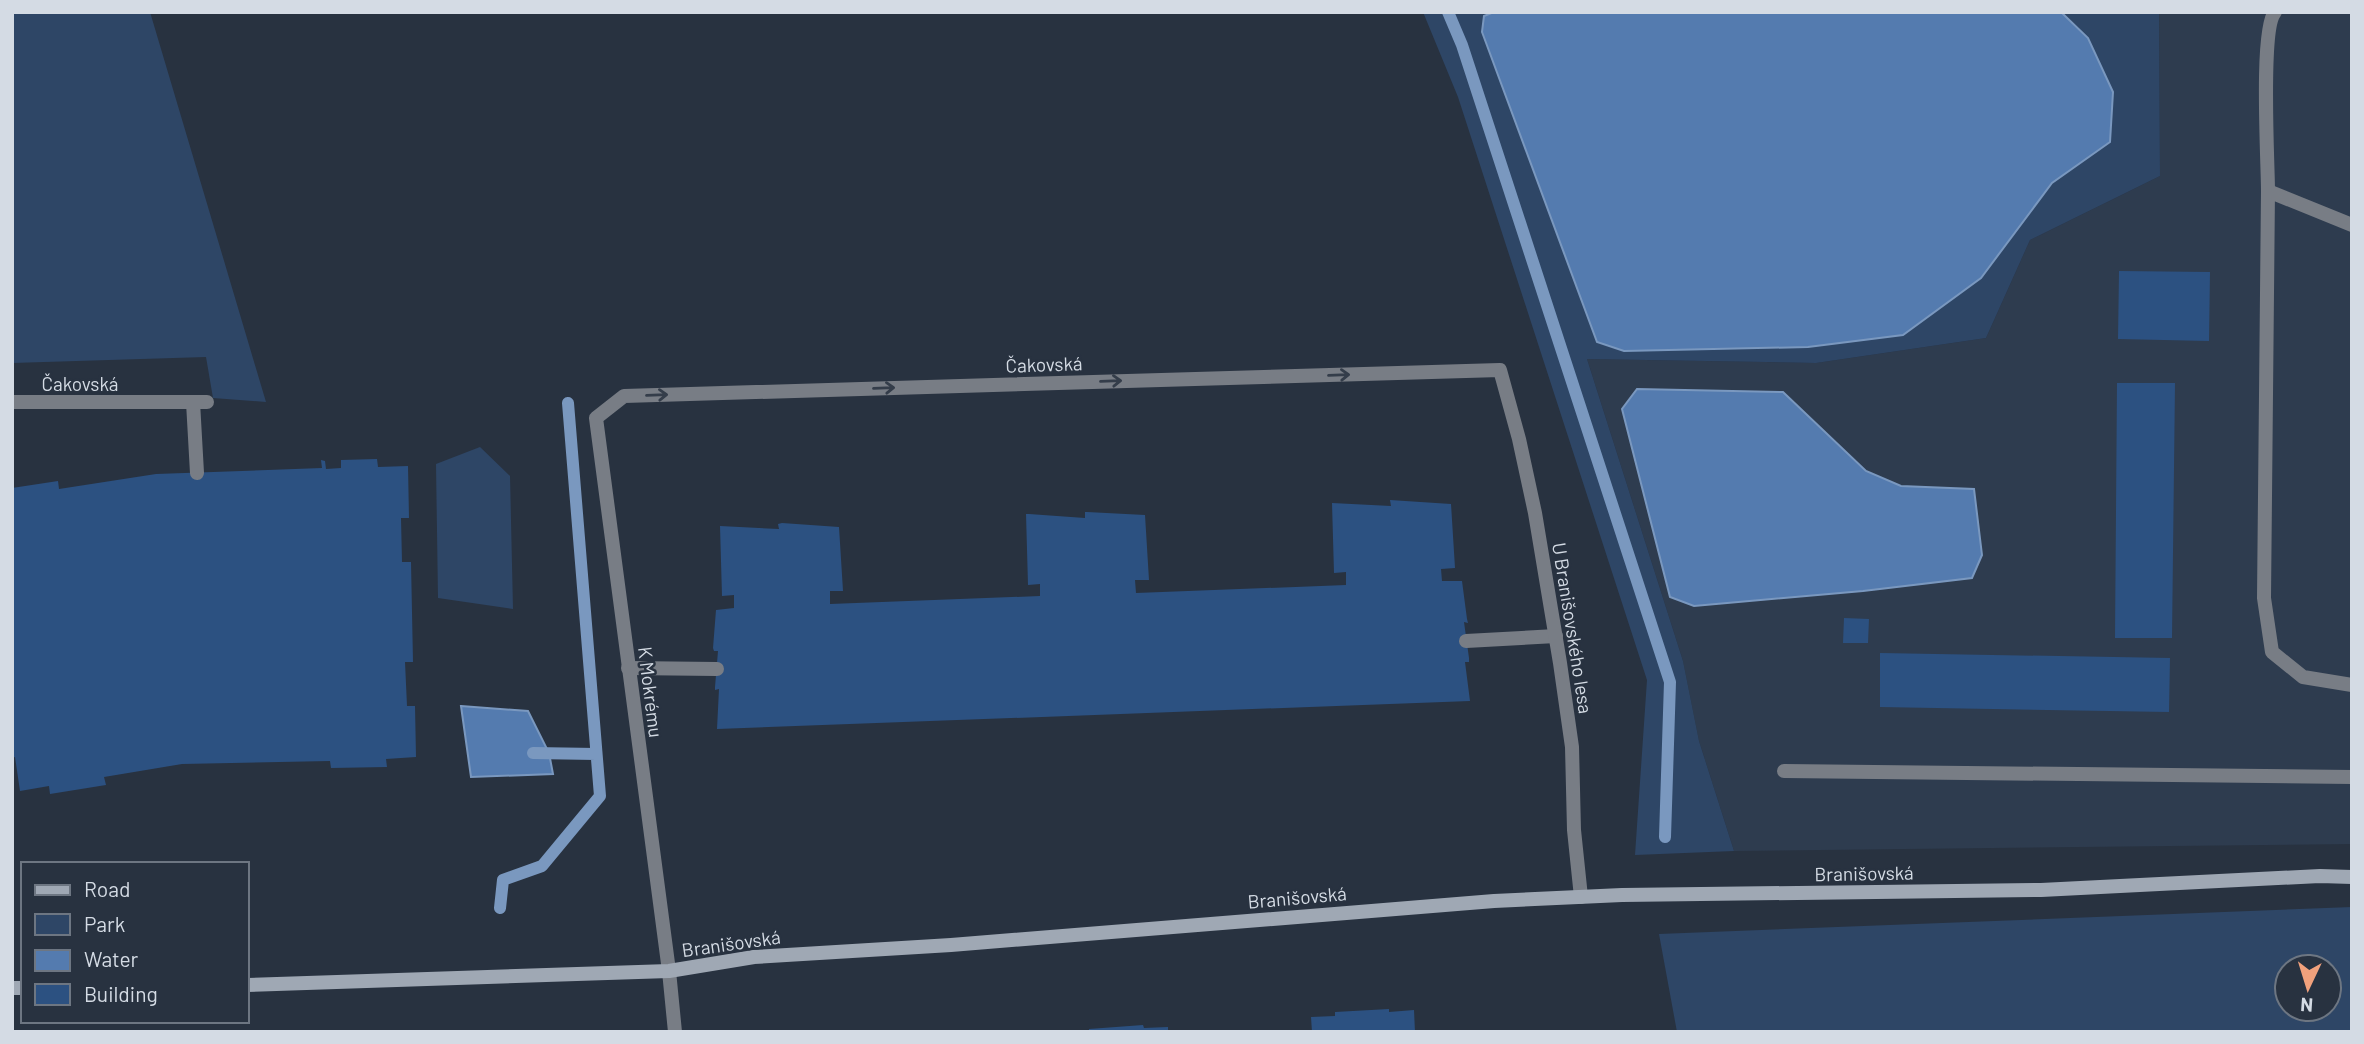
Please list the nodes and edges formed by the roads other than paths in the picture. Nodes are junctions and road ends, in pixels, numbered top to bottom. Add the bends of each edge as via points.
1 (2275, 12) edge
2 (2268, 191) junction
3 (2352, 225) edge
4 (1500, 370) joint
5 (12, 402) edge
6 (596, 418) joint
7 (197, 473) dead end
8 (1556, 636) junction
9 (1466, 641) dead end
10 (628, 668) junction
11 (717, 668) dead end
12 (2352, 685) edge
13 (1784, 771) dead end
14 (2352, 777) edge
15 (2352, 877) edge
16 (1581, 897) junction
17 (669, 971) junction
18 (248, 985) edge
19 (675, 1032) edge

1 - 2 street via 2267,43
2 - 3 street
2 - 12 street via 2264,598 2272,652 2303,677
6 -> 4 street, Čakovská via 624,396
4 - 8 street, U Branišovského lesa via 1535,513
5 - 7 street, Čakovská via 200,402
6 - 10 street, K Mokrému
8 - 9 street
8 - 16 street, U Branišovského lesa via 1573,747
10 - 11 street
10 - 17 street, K Mokrému
13 - 14 street
15 - 16 street, Branišovská via 2041,890
16 - 17 street, Branišovská via 754,957
17 - 18 street, Branišovská
17 - 19 street, K Mokrému

